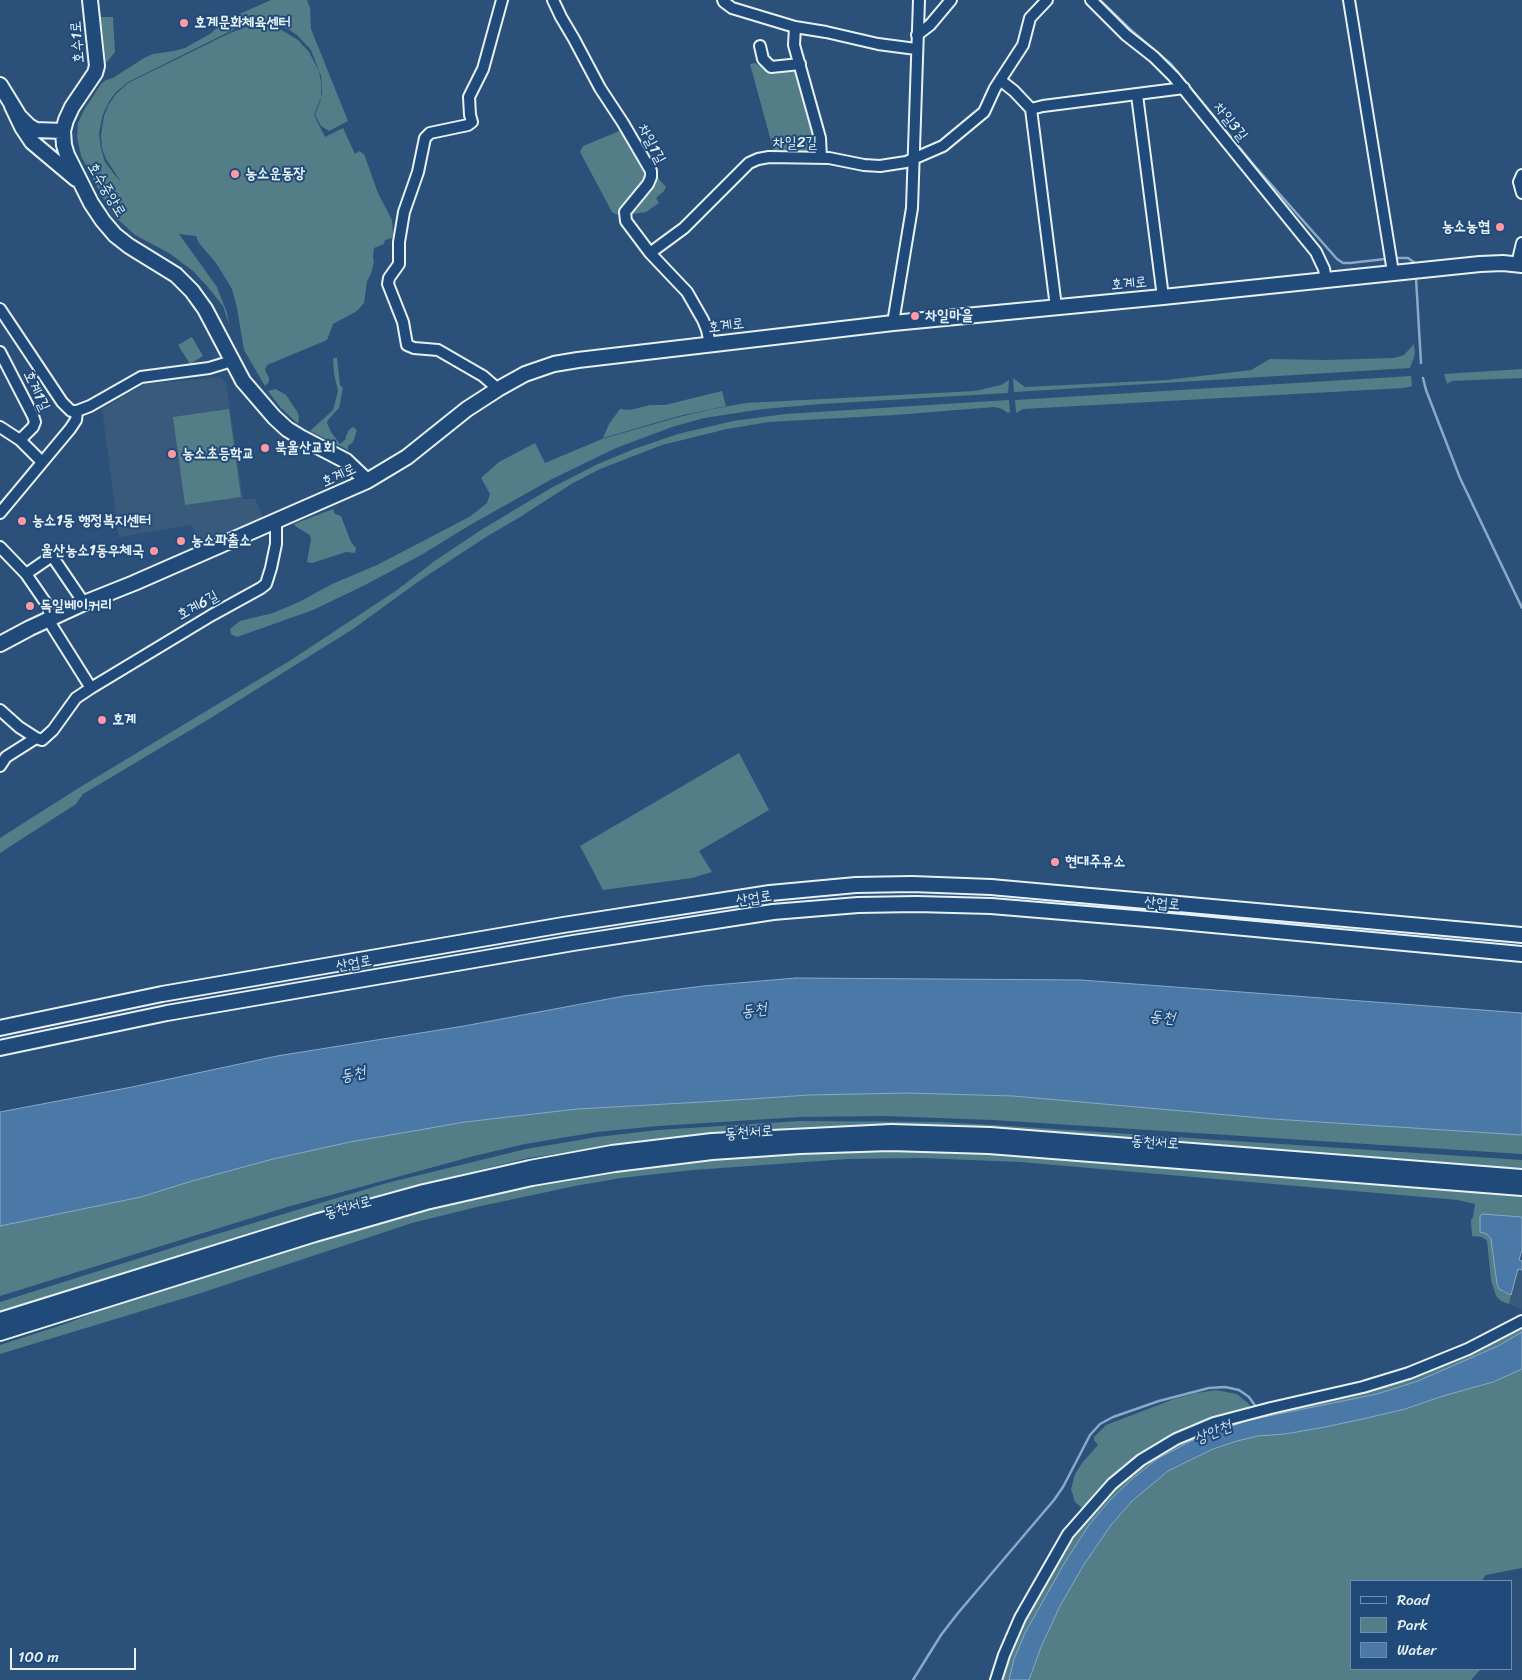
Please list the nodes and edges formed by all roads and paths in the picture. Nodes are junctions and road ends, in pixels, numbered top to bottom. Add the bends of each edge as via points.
1 (90, 0) edge
2 (502, 0) edge
3 (553, 0) edge
4 (723, 0) edge
5 (919, 0) edge
6 (950, 0) edge
7 (1047, 0) edge
8 (1091, 0) edge
9 (1349, 0) edge
10 (795, 27) junction
11 (917, 35) junction
12 (760, 46) dead end
13 (916, 49) junction
14 (800, 64) junction
15 (1000, 80) junction
16 (0, 85) edge
17 (1184, 88) junction
18 (1137, 95) junction
19 (12, 106) junction
20 (1031, 109) junction
21 (63, 132) junction
22 (821, 158) junction
23 (914, 159) junction
24 (1522, 175) edge
25 (79, 181) junction
26 (1522, 193) edge
27 (1522, 243) edge
28 (650, 253) junction
29 (1519, 265) edge
30 (1393, 272) junction
31 (1326, 280) junction
32 (1163, 297) junction
33 (1056, 307) junction
34 (0, 309) edge
35 (893, 323) junction
36 (710, 344) junction
37 (0, 352) edge
38 (232, 361) junction
39 (498, 389) junction
40 (77, 411) junction
41 (0, 427) edge
42 (20, 440) junction
43 (42, 462) junction
44 (367, 481) junction
45 (0, 513) edge
46 (276, 522) junction
47 (0, 547) edge
48 (26, 574) junction
49 (84, 603) junction
50 (50, 619) junction
51 (0, 644) edge
52 (91, 688) junction
53 (0, 710) edge
54 (36, 738) junction
55 (0, 766) edge
56 (1522, 935) edge
57 (1522, 954) edge
58 (0, 1028) edge
59 (0, 1048) edge
60 (1522, 1177) edge
61 (1522, 1188) edge
62 (0, 1320) edge
63 (1522, 1321) edge
64 (0, 1333) edge
65 (996, 1680) edge

1 - 21 main road, 호수1로 via 97,66 72,107
2 - 39 street via 483,69 469,97 472,122 430,133 425,138 418,172 404,212 399,264 388,284 403,322 407,345 438,350 483,376
3 - 28 street, 차일1길 via 600,88 651,171 648,184 627,208 625,215
4 - 10 street via 732,8
5 - 11 street
6 - 11 street via 930,25
7 - 15 street, 차일2길 via 1030,18 1023,45
8 - 17 street, 차일3길
9 - 30 street
10 - 13 street
10 - 14 street via 793,39
11 - 13 street
12 - 14 street via 763,59 771,67
13 - 23 street
14 - 22 street via 820,138
15 - 20 street
15 - 23 street, 차일2길 via 977,118 943,146
16 - 19 main road
17 - 18 street
17 - 31 street, 차일3길 via 1316,252
18 - 20 street
18 - 32 street
19 - 21 main road via 36,130
19 - 25 main road via 32,142
20 - 33 street
21 - 25 main road, 호수중앙로 via 67,155
22 - 23 street, 차일2길 via 872,166
22 - 28 street, 차일2길 via 753,160 684,228
23 - 35 street via 910,225
24 - 26 street via 1519,182
25 - 38 main road, 호수중앙로 via 102,221 115,235 176,275 192,291
27 - 29 street
28 - 36 street, 차일1길 via 687,292 707,330
29 - 30 main road, 호계로 via 1480,264
30 - 31 main road, 호계로
31 - 32 main road, 호계로
32 - 33 main road, 호계로
33 - 35 main road, 호계로
34 - 40 street via 66,408
35 - 36 main road, 호계로
36 - 39 main road, 호계로 via 554,364 525,374
37 - 42 street, 호계1길 via 35,422
38 - 40 street via 209,368 141,377
38 - 44 main road, 호수중앙로 via 243,381 287,429 346,460
39 - 44 main road, 호계로 via 406,457
40 - 43 street via 70,429
41 - 42 street
42 - 43 street
43 - 45 street
44 - 46 main road, 호계로
46 - 49 main road, 호계로
46 - 52 street, 호계6길 via 276,544 266,584
47 - 48 street
48 - 49 street via 52,556
48 - 50 street via 48,606
49 - 50 main road, 호계로
50 - 51 main road, 호계로
50 - 52 street
52 - 54 street, 호계6길 via 76,698 46,737 42,740
53 - 54 street
54 - 55 street, 호계6길 via 6,757
56 - 58 main road, 산업로 via 991,887 856,885 770,893 563,925 162,994
57 - 59 main road, 산업로 via 1010,908 858,905 773,912 563,945 167,1013
60 - 62 main road, 동천서로 via 990,1135 891,1132 712,1141 612,1153 424,1192 315,1222
61 - 64 main road, 동천서로 via 988,1146 890,1143 712,1152 532,1178 426,1202
63 - 65 street via 1460,1353 1409,1373 1363,1388 1214,1423 1176,1439 1141,1460 1112,1484 1068,1534 1020,1618

